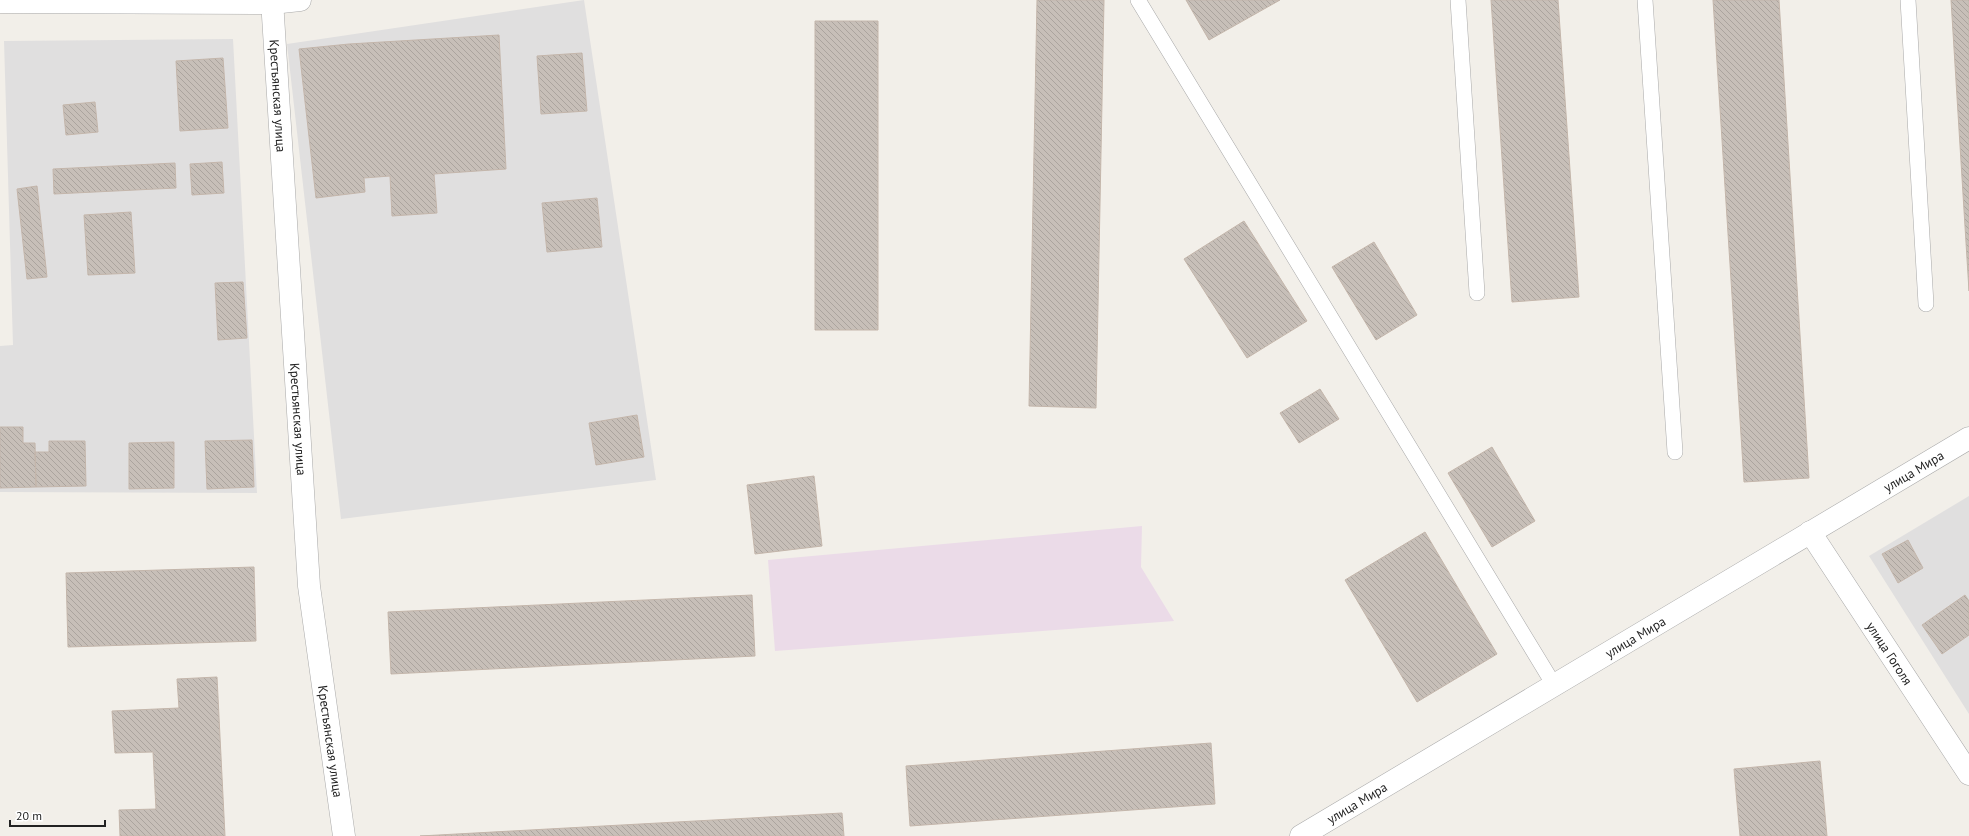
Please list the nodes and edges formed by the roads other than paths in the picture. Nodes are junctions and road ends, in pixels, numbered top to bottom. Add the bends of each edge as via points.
1 (300, 0) edge
2 (1138, 0) edge
3 (1458, 0) edge
4 (1645, 0) edge
5 (1908, 0) edge
6 (272, 1) edge
7 (0, 2) edge
8 (1477, 293) dead end
9 (1926, 304) dead end
10 (1969, 438) edge
11 (1675, 452) dead end
12 (1810, 532) junction
13 (1554, 685) junction
14 (1969, 774) edge
15 (344, 836) edge
16 (1301, 836) edge

1 - 6 street
2 - 13 lane
3 - 8 lane
4 - 11 lane
5 - 9 lane
6 - 7 street
6 - 15 street, Крестьянская улица via 309,586
10 - 12 street, улица Мира
12 - 13 street, улица Мира
12 - 14 street, улица Гоголя
13 - 16 street, улица Мира

